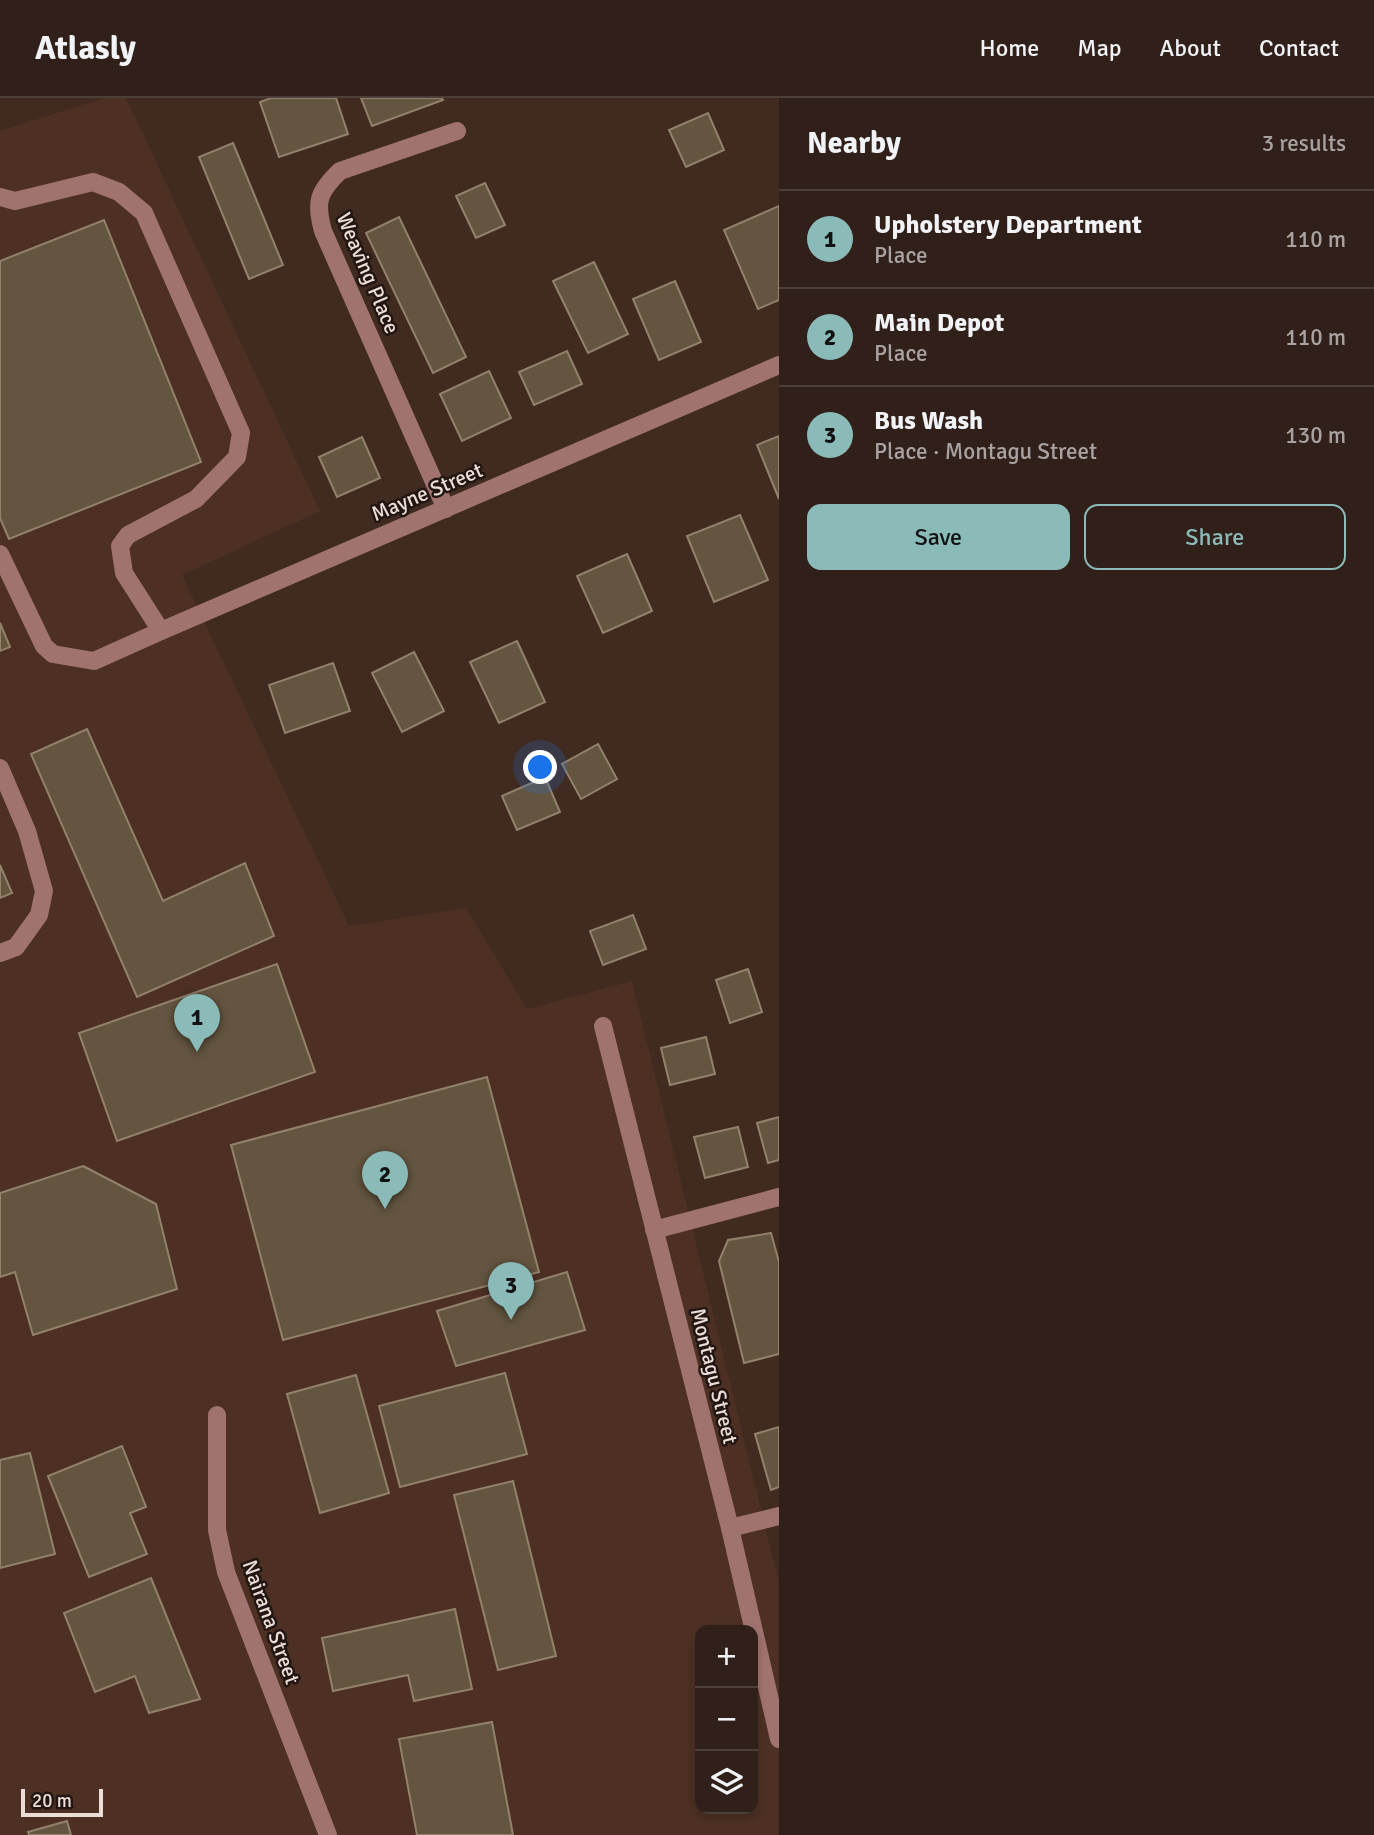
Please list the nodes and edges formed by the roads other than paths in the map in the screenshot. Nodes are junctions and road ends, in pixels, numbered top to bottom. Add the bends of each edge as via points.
1 (457, 131) dead end
2 (0, 197) edge
3 (779, 365) edge
4 (446, 509) junction
5 (0, 554) edge
6 (161, 631) junction
7 (0, 768) edge
8 (0, 953) edge
9 (603, 1026) dead end
10 (779, 1197) edge
11 (654, 1230) junction
12 (217, 1415) dead end
13 (779, 1516) edge
14 (730, 1528) junction
15 (779, 1739) edge
16 (328, 1835) edge

1 - 4 street, Weaving Place via 340,170 326,184 317,212
2 - 6 street via 15,201 93,182 119,192 144,212 241,433 237,457 197,499 128,536 120,546 124,573
3 - 4 street, Mayne Street
4 - 6 street, Mayne Street
5 - 6 street, Mayne Street via 44,646 53,654 94,661
7 - 8 street via 27,831 44,891 39,915 16,947
9 - 11 street, Montagu Street
10 - 11 street
11 - 14 street, Montagu Street
12 - 16 street, Nairana Street via 218,1530 226,1572
13 - 14 street
14 - 15 street, Montagu Street

